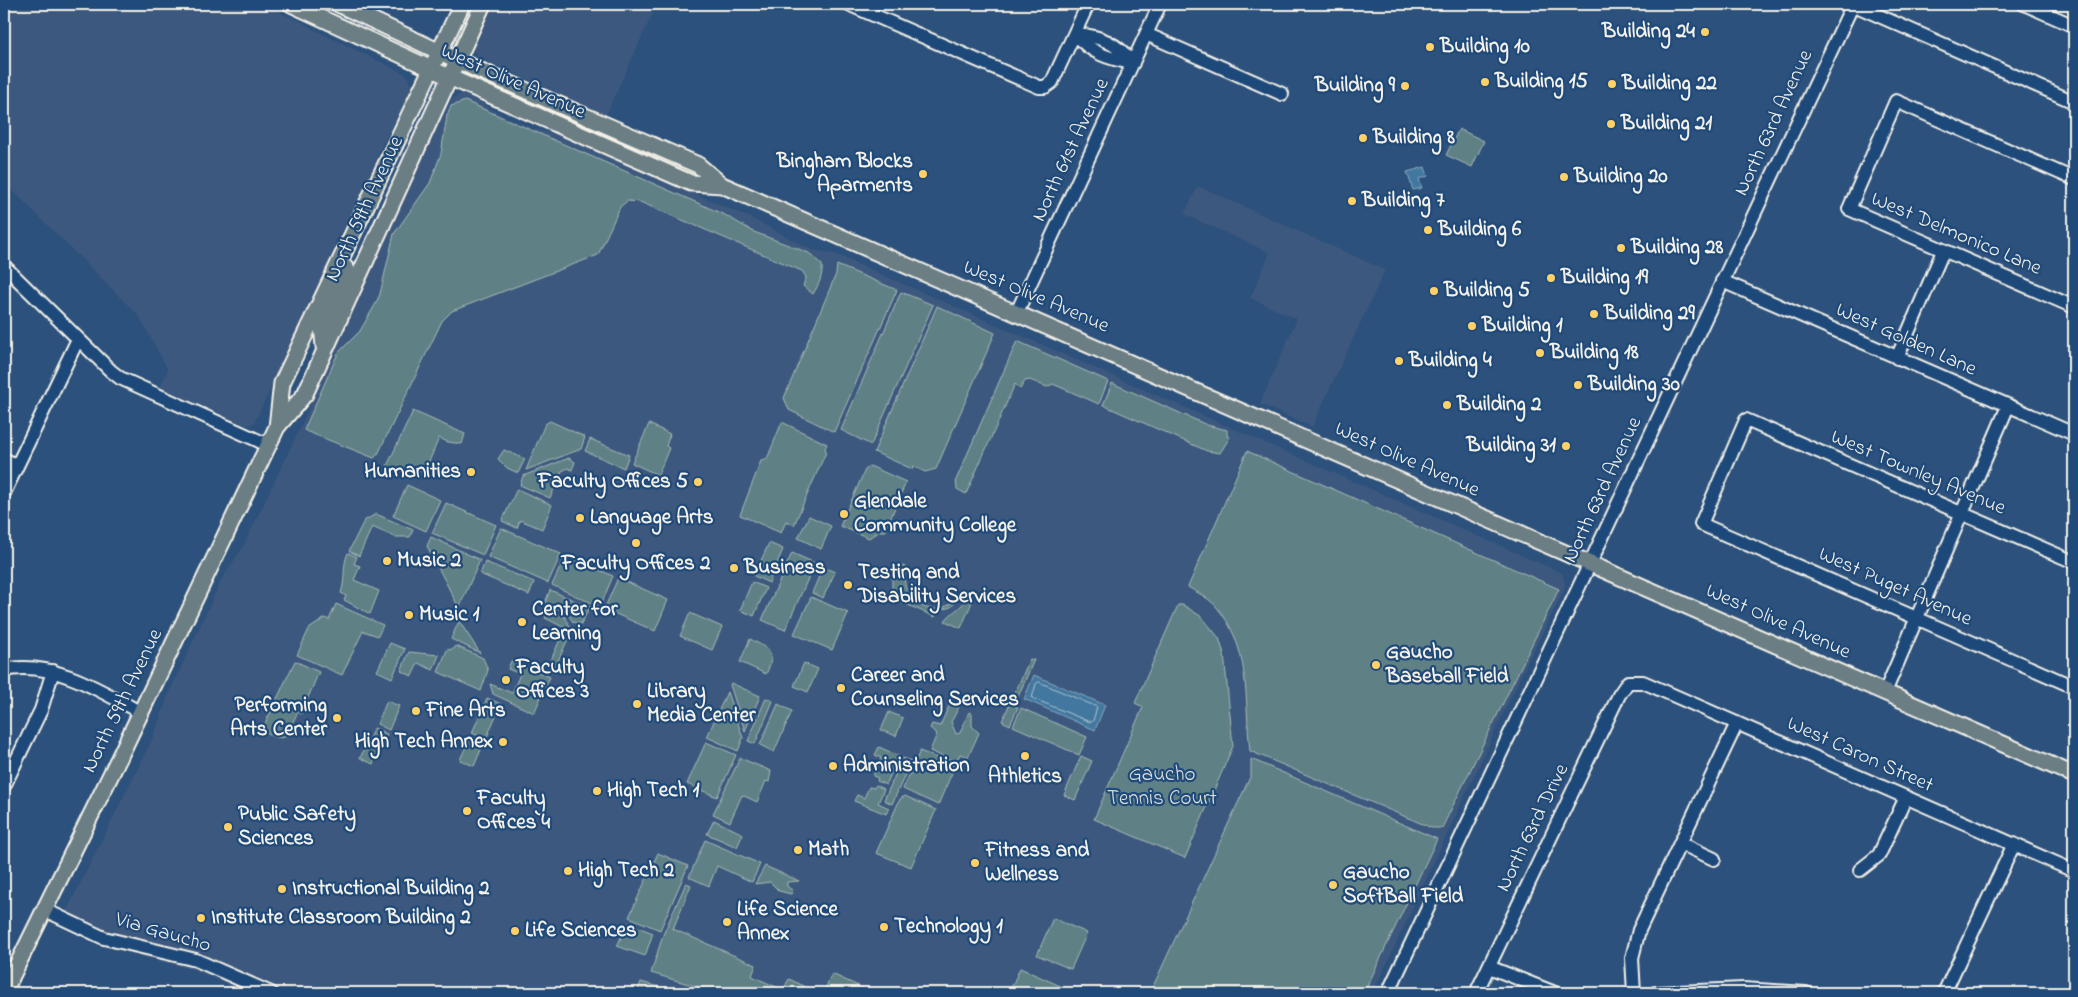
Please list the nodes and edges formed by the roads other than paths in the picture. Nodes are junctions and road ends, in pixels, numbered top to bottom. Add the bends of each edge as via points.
1 (291, 4) edge
2 (338, 4) edge
3 (462, 4) edge
4 (482, 4) edge
5 (848, 4) edge
6 (1088, 4) edge
7 (1160, 4) edge
8 (1852, 4) edge
9 (2024, 4) edge
10 (2074, 26) edge
11 (1075, 34) junction
12 (1146, 34) junction
13 (440, 52) junction
14 (457, 60) junction
15 (1133, 63) junction
16 (431, 69) junction
17 (449, 77) junction
18 (1282, 94) dead end
19 (2074, 102) edge
20 (2074, 179) edge
21 (722, 185) junction
22 (1944, 251) junction
23 (340, 262) junction
24 (4, 266) edge
25 (1722, 281) junction
26 (2074, 308) edge
27 (1017, 312) junction
28 (78, 339) junction
29 (324, 349) junction
30 (1897, 358) junction
31 (2008, 406) junction
32 (277, 427) junction
33 (2074, 434) edge
34 (268, 445) junction
35 (4, 459) edge
36 (17, 466) junction
37 (4, 493) edge
38 (1962, 513) junction
39 (1701, 524) joint
40 (2074, 562) edge
41 (1591, 563) junction
42 (1916, 618) junction
43 (4, 670) edge
44 (53, 671) junction
45 (1628, 682) joint
46 (2074, 687) edge
47 (1885, 692) junction
48 (140, 713) junction
49 (1737, 723) junction
50 (2074, 775) edge
51 (4, 786) edge
52 (1906, 797) junction
53 (1680, 843) junction
54 (2014, 844) junction
55 (1714, 859) dead end
56 (1860, 870) dead end
57 (2074, 871) edge
58 (45, 910) junction
59 (1488, 967) junction
60 (4, 992) edge
61 (271, 993) edge
62 (1388, 993) edge
63 (1476, 993) edge
64 (1555, 993) edge
65 (1634, 993) edge
66 (1655, 993) edge
67 (1806, 993) edge
68 (1944, 993) edge

1 - 16 main road, West Olive Avenue
2 - 13 main road, West Olive Avenue
3 - 13 main road, North 59th Avenue
4 - 14 main road, North 59th Avenue
5 - 11 street via 1039,87 1052,82
6 - 11 street
7 - 12 street, North 61st Avenue
8 - 19 street
8 - 25 street, North 63rd Avenue
9 - 10 street
11 - 15 street via 1086,47 1115,60
12 - 15 street, North 61st Avenue
12 - 18 street
13 - 14 main road, West Olive Avenue
13 - 16 main road, North 59th Avenue
14 - 17 main road, North 59th Avenue
14 - 21 main road, West Olive Avenue via 698,165
15 - 27 street, North 61st Avenue
16 - 17 main road, West Olive Avenue
16 - 23 main road, North 59th Avenue
17 - 21 main road, West Olive Avenue via 691,183
17 - 29 main road, North 59th Avenue
20 - 22 street, West Delmonico Lane via 1896,101 1848,209
21 - 27 main road, West Olive Avenue
22 - 26 street, West Delmonico Lane
22 - 30 street
23 - 29 main road via 347,270 322,325
23 - 32 main road, North 59th Avenue via 282,383
24 - 28 street
25 - 30 street, West Golden Lane
25 - 41 street, North 63rd Avenue
27 - 41 main road, West Olive Avenue
28 - 34 street via 120,378
28 - 36 street
29 - 32 main road, North 59th Avenue via 304,394
30 - 31 street, West Golden Lane
31 - 33 street, West Golden Lane
31 - 38 street
32 - 34 main road, North 59th Avenue
34 - 48 main road, North 59th Avenue
35 - 36 street
36 - 37 street
38 - 39 street, West Townley Avenue via 1746,420
38 - 40 street, West Townley Avenue
38 - 42 street
39 - 42 street, West Puget Avenue
41 - 47 main road, West Olive Avenue
41 - 62 street, North 63rd Avenue
42 - 46 street, West Puget Avenue
42 - 47 street
43 - 44 street via 30,668
44 - 48 street
44 - 51 street via 40,710
45 - 49 street, West Caron Street via 1643,682
45 - 59 street, North 63rd Drive
47 - 50 main road, West Olive Avenue
48 - 58 main road, North 59th Avenue
49 - 52 street, West Caron Street
49 - 53 street
52 - 54 street, West Caron Street
52 - 56 street via 1879,855
53 - 55 street
53 - 65 street via 1639,930 1632,958
54 - 57 street, West Caron Street
54 - 68 street
58 - 60 main road, North 59th Avenue
58 - 61 street, Via Gaucho via 104,938 196,960
59 - 63 street, North 63rd Drive
59 - 64 street
66 - 67 street via 1743,989

